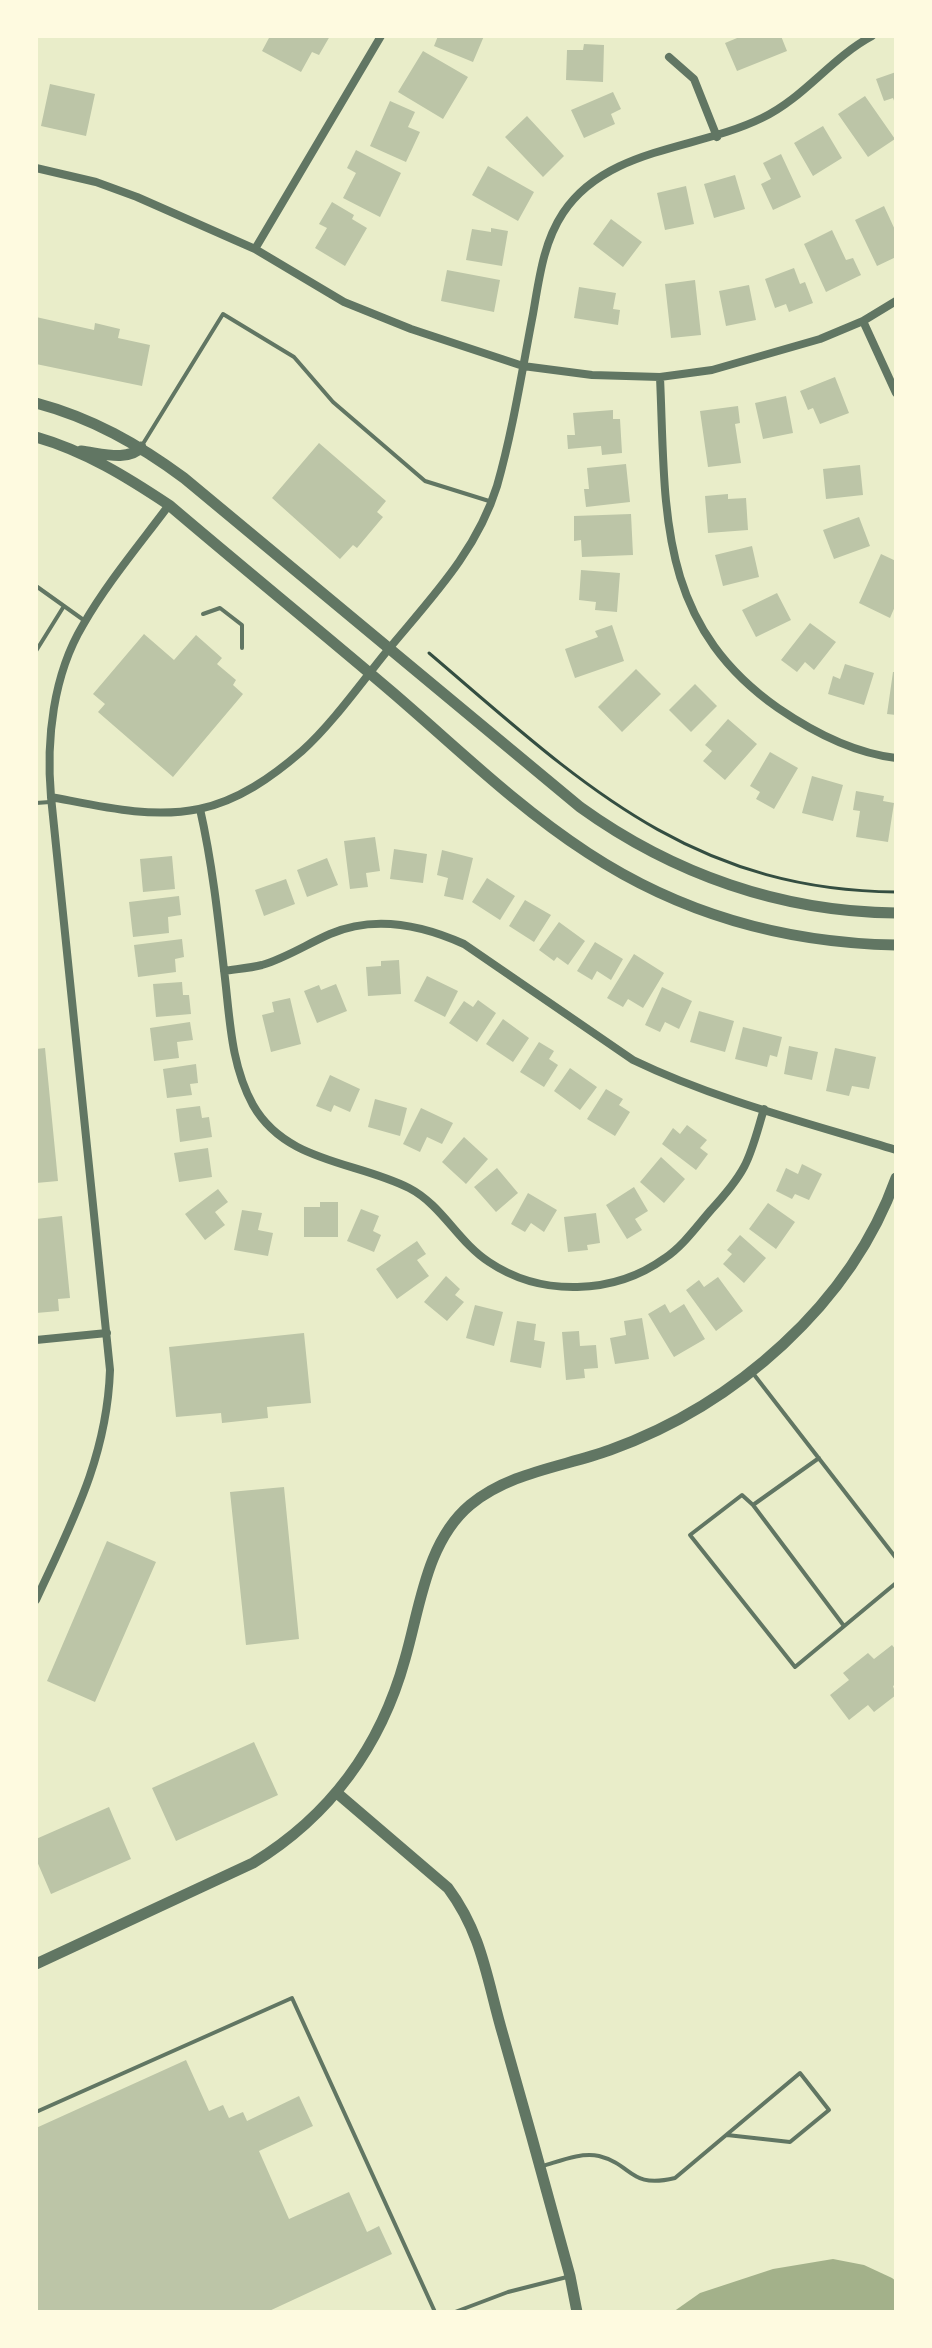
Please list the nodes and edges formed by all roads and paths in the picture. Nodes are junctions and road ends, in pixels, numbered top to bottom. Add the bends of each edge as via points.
1 (381, 36) edge
2 (872, 36) edge
3 (669, 57) dead end
4 (717, 137) junction
5 (36, 168) edge
6 (255, 249) junction
7 (896, 301) edge
8 (863, 321) junction
9 (523, 366) junction
10 (660, 377) junction
11 (896, 393) edge
12 (36, 403) edge
13 (36, 437) edge
14 (141, 447) junction
15 (77, 451) junction
16 (491, 502) junction
17 (169, 505) junction
18 (36, 586) edge
19 (64, 606) junction
20 (203, 614) dead end
21 (85, 621) junction
22 (36, 637) edge
23 (45, 637) junction
24 (242, 648) dead end
25 (390, 648) junction
26 (36, 651) edge
27 (429, 653) dead end
28 (369, 673) junction
29 (896, 758) edge
30 (51, 799) junction
31 (36, 803) edge
32 (200, 809) junction
33 (896, 892) edge
34 (896, 913) edge
35 (896, 945) edge
36 (224, 971) junction
37 (764, 1109) junction
38 (896, 1150) edge
39 (896, 1178) edge
40 (107, 1333) junction
41 (36, 1340) edge
42 (751, 1370) junction
43 (819, 1458) junction
44 (753, 1505) junction
45 (896, 1558) edge
46 (896, 1583) edge
47 (36, 1600) edge
48 (844, 1626) junction
49 (337, 1793) junction
50 (36, 1964) edge
51 (36, 2112) edge
52 (727, 2135) junction
53 (540, 2167) junction
54 (570, 2276) junction
55 (435, 2312) edge
56 (455, 2312) edge
57 (577, 2312) edge

1 - 6 street
2 - 4 street via 764,118
3 - 4 street via 694,79
4 - 9 street via 613,168 578,196 545,252
5 - 6 street via 137,197
6 - 9 street via 344,302
7 - 8 street
8 - 10 street via 742,364
8 - 11 street
9 - 10 street
9 - 16 street
10 - 29 street via 671,543 691,611 731,668 799,723
12 - 14 street via 77,415
13 - 15 street
14 - 15 street via 126,456
14 - 16 lane via 223,314 294,357 333,402 425,481
14 - 25 street
15 - 17 street
16 - 25 street via 466,554
17 - 21 street
17 - 28 street
18 - 19 lane
19 - 21 lane
19 - 23 lane
20 - 24 lane via 220,608 242,625
21 - 30 street via 57,694 49,752
22 - 23 lane
23 - 26 lane
25 - 28 street
25 - 34 street via 580,807 670,862 777,899
27 - 33 path via 589,787 662,834 774,877
28 - 32 street via 304,749 238,796
28 - 35 street via 518,799 615,870 741,924 827,941
30 - 31 lane
30 - 32 street via 136,812
30 - 40 street
32 - 36 street
36 - 37 street via 260,966 363,925 410,925 464,944 633,1060
36 - 37 street via 232,1051 265,1123 297,1149 414,1190 488,1262 542,1285 566,1288 617,1281 667,1257 744,1167
37 - 38 street
39 - 42 street via 844,1275 787,1340
40 - 41 street
40 - 47 street via 110,1370 104,1432 76,1514
42 - 43 lane
42 - 49 street via 682,1417 609,1451 507,1482 456,1519 432,1562 392,1703 378,1734
43 - 44 lane
43 - 45 lane
44 - 48 lane
44 - 48 lane via 742,1495 690,1535 795,1667
46 - 48 lane
49 - 50 street via 299,1831 253,1863
49 - 53 street via 428,1869 462,1907 484,1957
51 - 55 lane via 292,1998
52 - 52 lane via 800,2073 829,2110 790,2142
52 - 53 lane via 675,2178 654,2183 598,2156
53 - 54 street
54 - 56 lane
54 - 57 street

